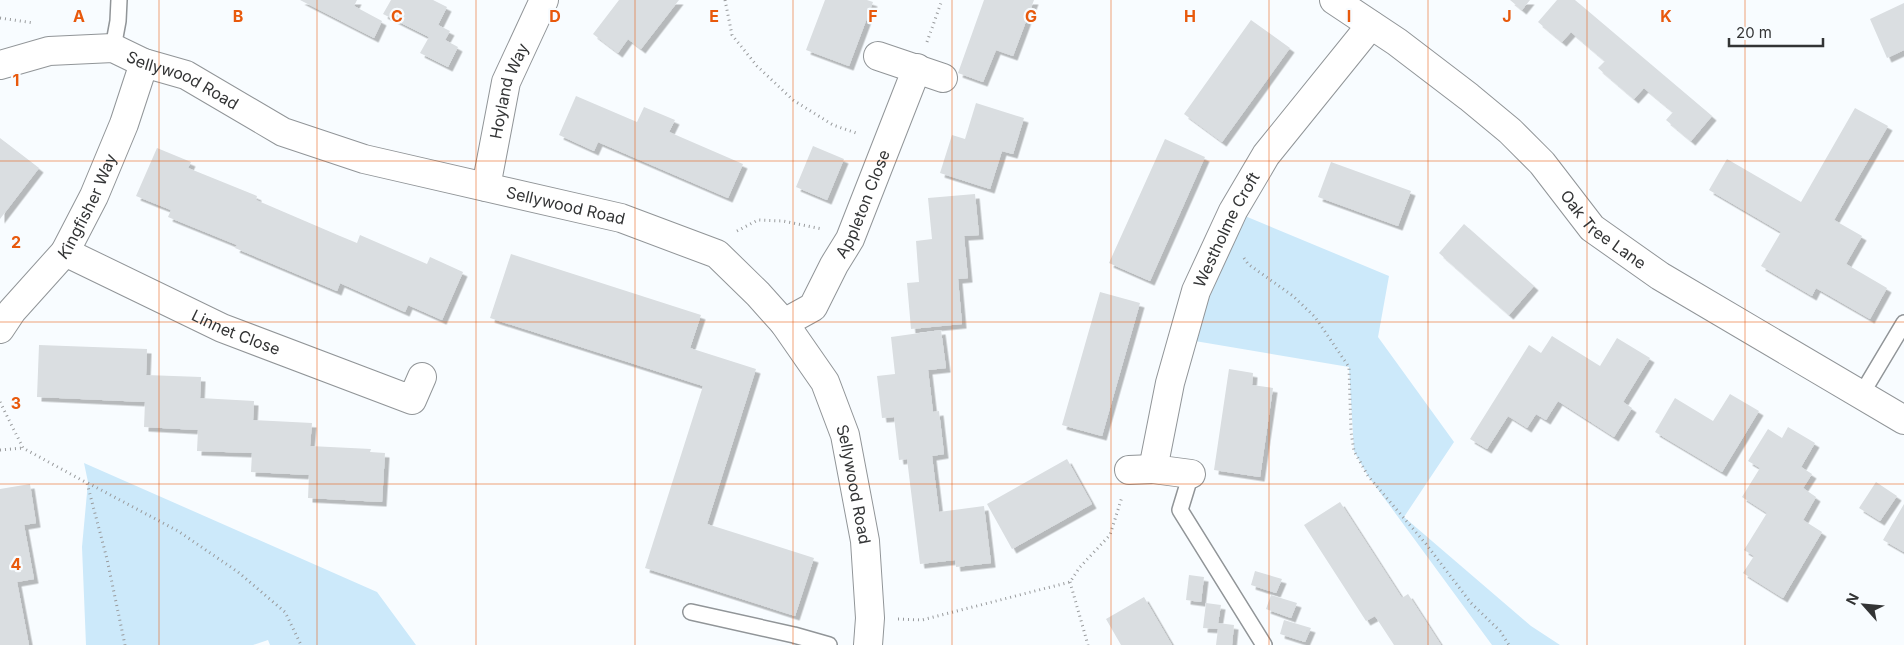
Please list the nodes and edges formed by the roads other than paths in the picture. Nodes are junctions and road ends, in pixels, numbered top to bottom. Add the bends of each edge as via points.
1 (119, 0) edge
2 (544, 0) edge
3 (1334, 0) edge
4 (1371, 25) junction
5 (113, 48) junction
6 (878, 56) dead end
7 (144, 63) junction
8 (0, 65) edge
9 (917, 68) junction
10 (943, 78) dead end
11 (486, 187) junction
12 (65, 252) junction
13 (784, 323) junction
14 (1904, 323) edge
15 (0, 329) edge
16 (1861, 395) junction
17 (413, 399) dead end
18 (1904, 420) edge
19 (1191, 474) joint
20 (691, 612) dead end
21 (829, 645) edge
22 (868, 645) edge
23 (1264, 645) edge

1 - 5 lane
2 - 11 street, Hoyland Way via 506,82
3 - 4 street, Oak Tree Lane
4 - 16 street, Oak Tree Lane via 1510,131 1542,163 1592,228 1660,276
4 - 19 street, Westholme Croft via 1266,155 1233,211 1196,291 1142,469
5 - 7 street, Sellywood Road
5 - 8 street, Sellywood Road via 50,51
6 - 9 street
7 - 11 street, Sellywood Road via 186,75 283,132 364,159
7 - 12 street, Kingfisher Way via 124,124 94,196
9 - 10 street
9 - 13 street, Appleton Close via 850,239 813,308
11 - 13 street, Sellywood Road via 621,218 717,254
12 - 15 street, Kingfisher Way
12 - 17 street, Linnet Close via 222,328
13 - 22 street, Sellywood Road via 825,382 845,435 865,541 870,618
14 - 16 lane
16 - 18 street, Oak Tree Lane
19 - 23 lane via 1180,510
20 - 21 lane

